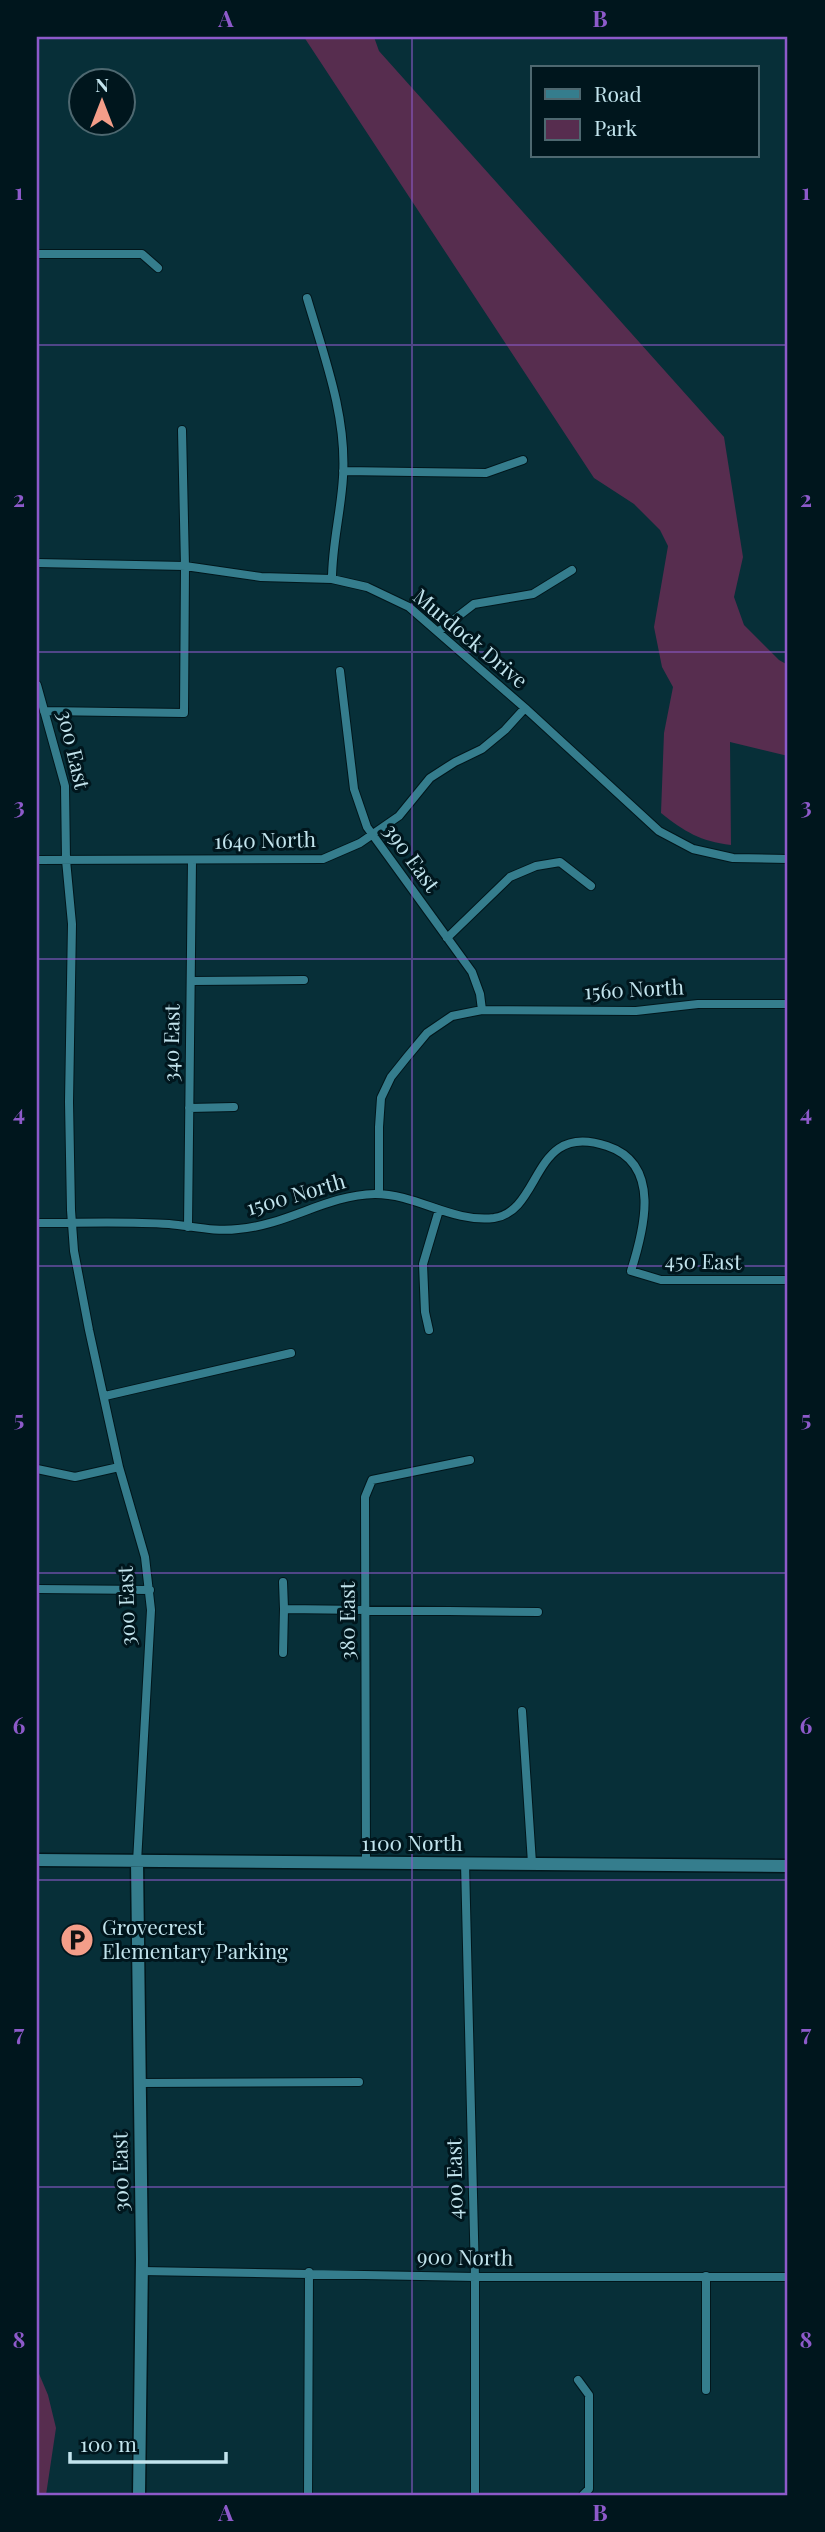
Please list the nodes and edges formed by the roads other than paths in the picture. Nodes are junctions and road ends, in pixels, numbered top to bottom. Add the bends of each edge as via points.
1 (37, 254) edge
2 (158, 268) dead end
3 (307, 298) dead end
4 (183, 430) dead end
5 (523, 460) dead end
6 (343, 471) junction
7 (37, 563) edge
8 (185, 566) junction
9 (572, 570) dead end
10 (332, 579) junction
11 (439, 631) junction
12 (341, 671) dead end
13 (37, 685) edge
14 (525, 708) junction
15 (44, 711) junction
16 (370, 835) junction
17 (788, 859) edge
18 (37, 860) edge
19 (66, 860) junction
20 (192, 860) junction
21 (591, 886) dead end
22 (447, 938) junction
23 (304, 980) dead end
24 (191, 981) junction
25 (788, 1004) edge
26 (482, 1010) junction
27 (234, 1107) dead end
28 (189, 1108) junction
29 (611, 1147) joint
30 (379, 1194) junction
31 (439, 1210) junction
32 (71, 1222) junction
33 (37, 1223) edge
34 (188, 1227) junction
35 (788, 1280) edge
36 (429, 1330) dead end
37 (291, 1353) dead end
38 (105, 1396) junction
39 (470, 1460) dead end
40 (119, 1467) junction
41 (37, 1469) edge
42 (283, 1582) dead end
43 (37, 1589) edge
44 (150, 1590) junction
45 (284, 1609) junction
46 (366, 1610) junction
47 (538, 1612) dead end
48 (283, 1653) dead end
49 (522, 1711) dead end
50 (37, 1860) edge
51 (136, 1862) junction
52 (465, 1863) junction
53 (532, 1863) junction
54 (366, 1864) junction
55 (788, 1866) edge
56 (359, 2082) dead end
57 (139, 2083) junction
58 (141, 2272) junction
59 (309, 2273) junction
60 (706, 2276) junction
61 (475, 2277) junction
62 (788, 2277) edge
63 (578, 2380) dead end
64 (706, 2390) dead end
65 (139, 2495) edge
66 (308, 2495) edge
67 (475, 2495) edge
68 (585, 2495) edge

1 - 2 street via 142,254
3 - 6 street via 338,412
4 - 8 street
5 - 6 street via 486,473
6 - 10 street
7 - 8 street, Murdock Drive
8 - 10 street, Murdock Drive via 261,577
8 - 15 street via 184,713
9 - 11 street via 533,594 474,604
10 - 11 street, Murdock Drive via 367,587 410,607
11 - 14 street, Murdock Drive
12 - 16 street, 390 East via 354,789
13 - 15 street, 300 East
14 - 16 street, 1640 North via 482,749 430,778 399,816
14 - 17 street, Murdock Drive via 659,831 693,849 733,858
15 - 19 street, 300 East via 65,786
16 - 20 street, 1640 North via 323,859
16 - 22 street, 390 East
18 - 19 street, 1640 North
19 - 20 street, 1640 North
19 - 32 street, 300 East via 72,924
20 - 24 street, 340 East
21 - 22 street via 560,862 536,866 510,877
22 - 26 street, 390 East via 472,972
23 - 24 street
24 - 28 street, 340 East
25 - 26 street, 1560 North via 698,1004 636,1011
26 - 30 street, 1560 North via 452,1016 427,1033 391,1077 381,1098
27 - 28 street
28 - 34 street, 340 East
29 - 31 street, 1500 North via 575,1142 558,1150 545,1160 520,1204 496,1218 465,1218
29 - 35 street, 450 East via 637,1169 646,1200 631,1271 661,1280
30 - 31 street, 1500 North
30 - 34 street, 1500 North via 332,1200 272,1224 236,1230
31 - 36 street via 423,1264
32 - 33 street, 1500 North
32 - 34 street, 1500 North
32 - 38 street, 300 East via 79,1284
37 - 38 street
38 - 40 street, 300 East
39 - 46 street, 380 East via 372,1480 365,1497
40 - 41 street via 75,1477
40 - 44 street, 300 East
42 - 45 street
43 - 44 street
44 - 51 street, 300 East
45 - 46 street
45 - 48 street
46 - 47 street
46 - 54 street, 380 East
49 - 53 street
50 - 51 street, 1100 North
51 - 54 street, 1100 North
51 - 57 street, 300 East
52 - 53 street, 1100 North
52 - 54 street, 1100 North
52 - 61 street, 400 East
53 - 55 street, 1100 North
56 - 57 street
57 - 58 street, 300 East
58 - 59 street, 900 North
58 - 65 street, 300 East
59 - 61 street, 900 North
59 - 66 street
60 - 61 street, 900 North
60 - 62 street, 900 North
60 - 64 street
61 - 67 street, 400 East
63 - 68 street via 589,2395 589,2489

